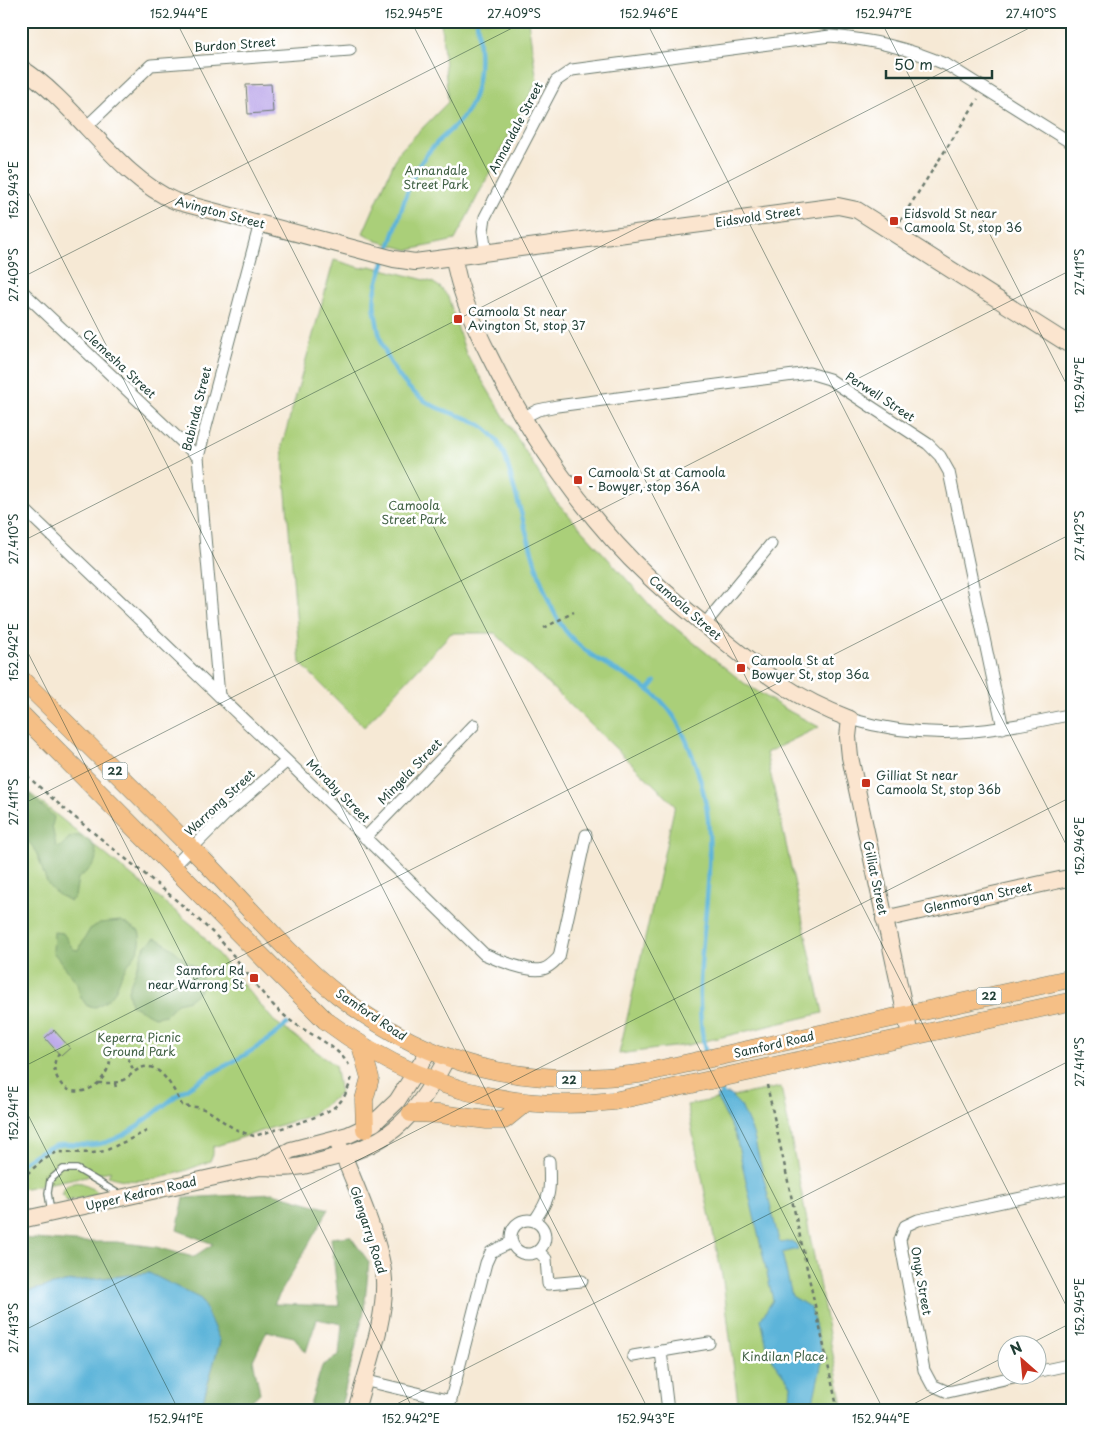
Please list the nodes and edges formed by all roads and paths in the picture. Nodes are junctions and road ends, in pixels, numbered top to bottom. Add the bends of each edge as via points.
1 (350, 50) dead end
2 (21, 68) edge
3 (985, 88) junction
4 (86, 127) junction
5 (1073, 144) edge
6 (260, 223) junction
7 (893, 233) junction
8 (486, 254) junction
9 (454, 258) junction
10 (405, 262) joint
11 (21, 290) edge
12 (1073, 347) edge
13 (524, 417) junction
14 (198, 457) junction
15 (21, 506) edge
16 (771, 544) dead end
17 (574, 612) dead end
18 (704, 625) junction
19 (544, 628) dead end
20 (21, 679) edge
21 (219, 696) junction
22 (21, 714) edge
23 (1073, 714) edge
24 (850, 719) junction
25 (474, 725) dead end
26 (1003, 728) junction
27 (287, 761) junction
28 (21, 770) edge
29 (586, 835) dead end
30 (365, 838) junction
31 (191, 849) junction
32 (173, 867) junction
33 (1073, 877) edge
34 (884, 919) junction
35 (1073, 978) edge
36 (1073, 1001) edge
37 (906, 1014) junction
38 (910, 1035) junction
39 (361, 1046) junction
40 (429, 1051) junction
41 (59, 1053) dead end
42 (447, 1058) junction
43 (134, 1072) junction
44 (414, 1074) junction
45 (352, 1076) junction
46 (358, 1076) dead end
47 (434, 1082) junction
48 (98, 1083) junction
49 (115, 1083) junction
50 (767, 1085) dead end
51 (116, 1088) dead end
52 (525, 1103) junction
53 (411, 1113) junction
54 (365, 1129) junction
55 (147, 1131) dead end
56 (336, 1138) junction
57 (343, 1156) junction
58 (549, 1160) dead end
59 (260, 1167) junction
60 (21, 1179) edge
61 (1073, 1187) edge
62 (126, 1198) junction
63 (52, 1214) junction
64 (21, 1220) edge
65 (535, 1220) junction
66 (512, 1242) junction
67 (538, 1251) junction
68 (582, 1281) dead end
69 (709, 1343) dead end
70 (661, 1351) junction
71 (633, 1356) dead end
72 (1073, 1364) edge
73 (1046, 1370) edge
74 (363, 1380) junction
75 (996, 1381) edge
76 (450, 1406) edge
77 (356, 1411) edge
78 (668, 1411) edge
79 (838, 1411) edge

1 - 4 street, Burdon Street via 151,65
2 - 4 street, Avington Street via 43,84
3 - 5 street, Annandale Street
3 - 7 path
3 - 8 street, Annandale Street via 925,55 830,36 572,70 556,81 485,217
4 - 6 street, Avington Street via 156,192 175,201
6 - 10 street, Avington Street
6 - 14 street, Babinda Street
7 - 8 street, Eidsvold Street via 857,210 838,206
7 - 12 street, Eidsvold Street
8 - 9 street, Eidsvold Street
9 - 10 street, Eidsvold Street
9 - 13 street, Camoola Street via 458,282 482,342
11 - 14 street, Clemesha Street
13 - 18 street, Camoola Street via 567,482 627,554
13 - 26 street, Perwell Street via 557,406 809,373 828,380 928,444 949,472
14 - 21 street, Babinda Street
15 - 21 street, Moraby Street
16 - 18 street
17 - 19 path
18 - 24 street, Camoola Street via 770,679 810,702
20 - 31 main road, Samford Road / 22
21 - 27 street, Moraby Street
22 - 32 main road, Samford Road / 22
23 - 26 street, Camoola Street
24 - 26 street, Camoola Street via 892,729 936,734
24 - 34 street, Gilliat Street via 848,747
25 - 30 street, Mingela Street
27 - 30 street, Moraby Street
27 - 31 street, Warrong Street
28 - 45 path via 211,931 286,1017 340,1054 349,1064
29 - 30 street, Moraby Street via 559,957 541,970 502,962 484,954
31 - 32 street, Warrong Street
31 - 40 main road, Samford Road / 22 via 338,994 386,1028
32 - 39 main road, Samford Road / 22 via 311,1008
33 - 34 street, Glenmorgan Street
34 - 37 street, Gilliat Street
35 - 37 main road, Samford Road / 22
36 - 38 main road, Samford Road / 22
37 - 38 street, Gilliat Street
37 - 42 main road, Samford Road / 22 via 692,1064 597,1079 557,1080 498,1072
38 - 52 main road, Samford Road / 22 via 650,1094 586,1104
39 - 44 main road, Samford Road / 22
39 - 54 main road via 370,1078 364,1100
40 - 42 main road, Samford Road / 22
40 - 44 street, Upper Kedron Road
41 - 48 path via 55,1071 67,1089 85,1091
42 - 47 street, Upper Kedron Road
43 - 45 path via 148,1066 154,1068 170,1084 183,1107 205,1109 234,1128 254,1136 316,1116 338,1105 349,1088
43 - 48 path via 126,1053 116,1051
43 - 49 path
44 - 47 main road, Samford Road / 22
44 - 54 street, Upper Kedron Road via 392,1108
45 - 46 path
47 - 52 main road, Samford Road / 22
47 - 53 street, Upper Kedron Road
48 - 49 path
49 - 51 path
50 - 79 path
52 - 53 main road via 504,1120
53 - 57 street, Upper Kedron Road via 383,1140
54 - 56 street, Upper Kedron Road
55 - 60 path via 105,1151 57,1152
56 - 57 street, Glengarry Road
56 - 59 street, Upper Kedron Road via 291,1150
57 - 59 street, Upper Kedron Road via 294,1168
57 - 74 street, Glengarry Road via 370,1228 384,1279 380,1315
58 - 65 street via 548,1202
59 - 62 street, Upper Kedron Road
61 - 75 street, Onyx Street via 918,1220 905,1226 900,1240 924,1370 932,1385 948,1392
62 - 63 street, Upper Kedron Road
62 - 63 lane via 84,1172 69,1167 50,1180 48,1193
63 - 64 street, Upper Kedron Road
65 - 66 street via 522,1220 517,1224 512,1229
65 - 67 street via 543,1227 546,1238
66 - 67 street via 523,1253
66 - 76 street via 491,1252 486,1263
67 - 68 street via 546,1259 548,1284
69 - 70 street
70 - 71 street
70 - 78 street
72 - 73 street
74 - 76 street
74 - 77 street, Glengarry Road

